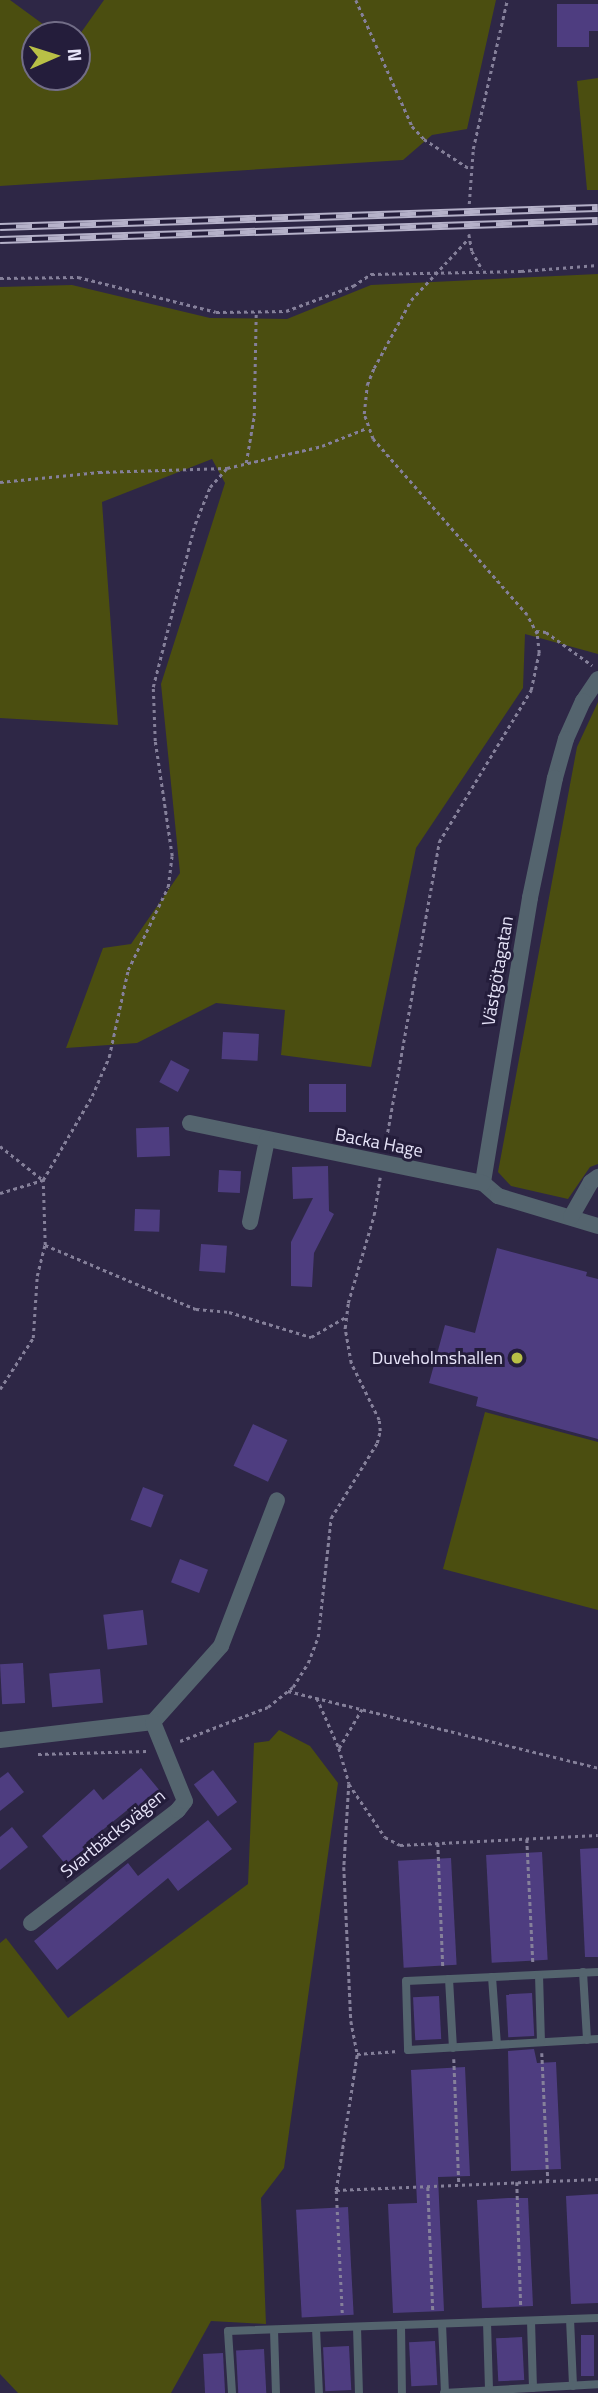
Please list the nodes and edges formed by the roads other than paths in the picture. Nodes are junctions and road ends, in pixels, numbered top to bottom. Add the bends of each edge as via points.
1 (595, 672) edge
2 (190, 1123) dead end
3 (267, 1140) junction
4 (598, 1177) edge
5 (483, 1183) junction
6 (572, 1217) junction
7 (250, 1222) dead end
8 (598, 1226) edge
9 (277, 1500) dead end
10 (153, 1722) junction
11 (0, 1740) edge
12 (31, 1923) dead end
13 (583, 1972) junction
14 (598, 1972) edge
15 (536, 1975) junction
16 (492, 1977) junction
17 (446, 1980) junction
18 (598, 2039) edge
19 (587, 2040) junction
20 (541, 2042) junction
21 (497, 2045) junction
22 (453, 2048) junction
23 (598, 2318) edge
24 (570, 2319) junction
25 (526, 2321) junction
26 (486, 2322) junction
27 (438, 2324) junction
28 (401, 2325) junction
29 (357, 2327) junction
30 (316, 2328) junction
31 (274, 2330) junction
32 (598, 2385) edge
33 (573, 2386) junction
34 (533, 2388) junction
35 (489, 2390) junction
36 (232, 2393) edge
37 (276, 2393) edge
38 (319, 2393) edge
39 (359, 2393) edge
40 (402, 2393) edge
41 (445, 2393) edge

1 - 5 street, Västgötagatan via 566,738 555,778 528,908
2 - 3 street, Backa Hage
3 - 5 street, Backa Hage
3 - 7 street
4 - 6 street
5 - 6 street via 498,1196
6 - 8 street
9 - 10 street via 221,1646
10 - 11 street
10 - 12 street, Svartbäcksvägen via 185,1801
13 - 14 lane
13 - 15 lane
13 - 19 lane
15 - 16 lane
15 - 20 lane
16 - 17 lane
16 - 21 lane
17 - 22 lane
17 - 22 lane via 406,1982 408,2050
18 - 19 lane
19 - 20 lane
20 - 21 lane
21 - 22 lane
23 - 24 lane
24 - 25 lane
24 - 33 lane
25 - 26 lane
25 - 34 lane
26 - 27 lane
26 - 35 lane
27 - 28 lane
27 - 41 lane
28 - 29 lane
28 - 40 lane
29 - 30 lane
29 - 39 lane
30 - 31 lane
30 - 38 lane
31 - 36 lane via 228,2331
31 - 37 lane
32 - 33 lane
33 - 34 lane
34 - 35 lane
35 - 41 lane

